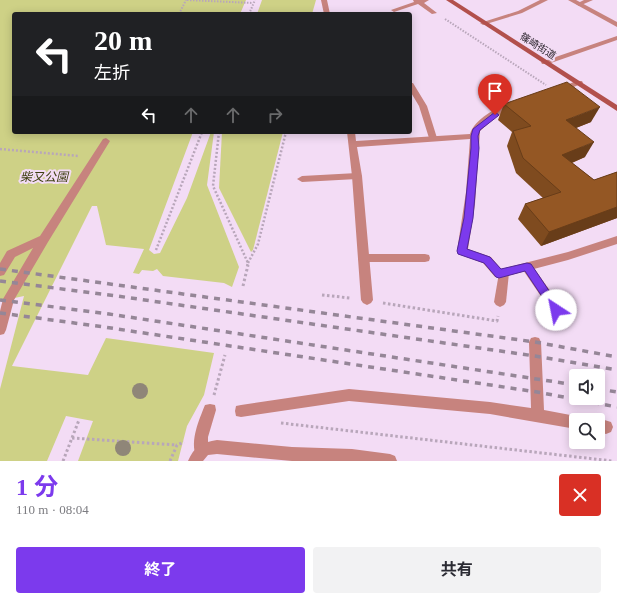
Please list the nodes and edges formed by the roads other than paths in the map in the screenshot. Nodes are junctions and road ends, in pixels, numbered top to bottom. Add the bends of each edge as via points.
1 (324, 0) edge
2 (426, 0) edge
3 (449, 0) edge
4 (545, 0) edge
5 (571, 0) edge
6 (590, 0) edge
7 (417, 1) edge
8 (579, 4) junction
9 (394, 10) dead end
10 (327, 12) edge
11 (434, 13) road end
12 (484, 23) junction
13 (617, 25) edge
14 (617, 38) edge
15 (545, 62) junction
16 (579, 83) junction
17 (412, 88) edge
18 (552, 92) edge
19 (519, 103) edge
20 (617, 109) edge
21 (351, 134) edge
22 (475, 136) junction
23 (433, 138) junction
24 (106, 141) dead end
25 (353, 144) junction
26 (357, 176) junction
27 (302, 179) dead end
28 (44, 239) junction
29 (617, 240) edge
30 (363, 258) junction
31 (425, 258) dead end
32 (527, 267) junction
33 (0, 272) edge
34 (504, 273) junction
35 (367, 300) road end
36 (500, 302) road end
37 (563, 312) dead end
38 (0, 330) edge
39 (535, 342) dead end
40 (210, 410) dead end
41 (241, 411) dead end
42 (538, 416) junction
43 (569, 421) edge
44 (198, 456) edge
45 (390, 461) edge

1 - 10 street
2 - 7 street
3 - 12 main road, 篠崎街道
4 - 12 street via 520,12
5 - 8 street
6 - 8 street
7 - 9 street
7 - 11 street
8 - 13 street
12 - 15 main road, 篠崎街道
14 - 15 street
15 - 16 main road, 篠崎街道
16 - 18 street
16 - 20 main road, 篠崎街道
17 - 23 street via 423,106
19 - 22 street via 505,107 476,129
21 - 25 street
22 - 23 street
22 - 34 street via 469,218 462,251 487,260 499,274
23 - 25 street
24 - 28 street
25 - 26 street
26 - 27 street
26 - 30 street
28 - 33 street via 11,254
28 - 38 street via 9,299
29 - 32 street
30 - 31 street
30 - 35 street
32 - 34 street
32 - 37 street via 556,310
34 - 36 street
39 - 42 street
40 - 44 street
41 - 42 street via 349,395 490,408
42 - 43 street
44 - 45 street via 206,448 217,447

